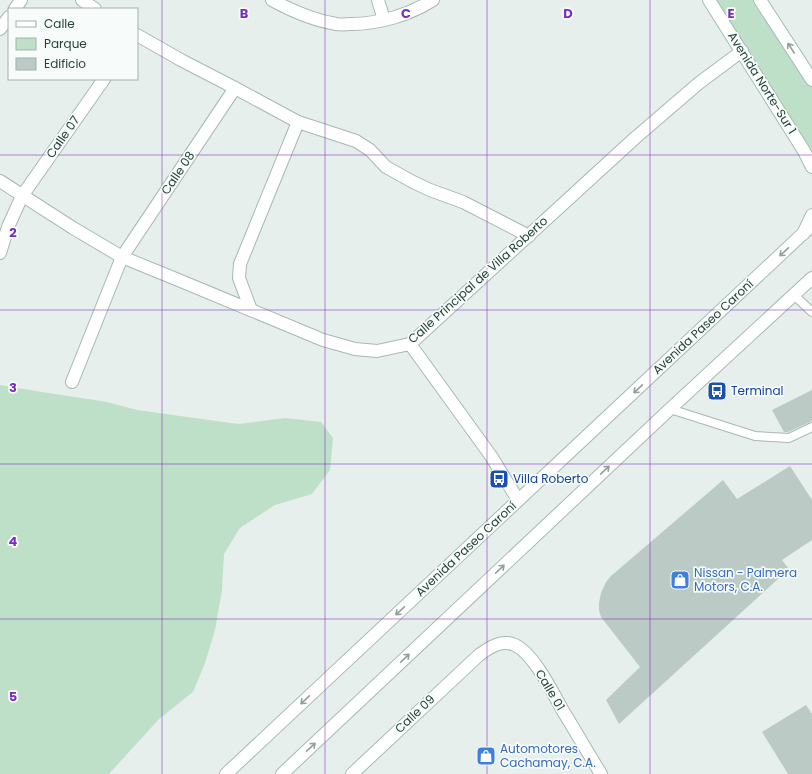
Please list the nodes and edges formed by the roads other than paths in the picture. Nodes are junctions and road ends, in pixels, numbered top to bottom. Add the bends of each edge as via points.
1 (82, 0) edge
2 (272, 0) edge
3 (378, 0) edge
4 (433, 0) edge
5 (709, 0) edge
6 (760, 0) edge
7 (94, 8) edge
8 (8, 18) edge
9 (384, 20) junction
10 (0, 29) edge
11 (138, 36) edge
12 (742, 50) junction
13 (103, 80) edge
14 (812, 80) edge
15 (235, 88) junction
16 (298, 122) junction
17 (804, 152) junction
18 (812, 167) edge
19 (812, 172) edge
20 (0, 181) edge
21 (22, 196) junction
22 (812, 215) edge
23 (808, 230) edge
24 (529, 236) junction
25 (0, 250) edge
26 (122, 258) junction
27 (811, 280) edge
28 (794, 295) junction
29 (251, 310) junction
30 (812, 312) edge
31 (410, 344) junction
32 (72, 382) dead end
33 (670, 409) junction
34 (812, 427) edge
35 (518, 500) junction
36 (479, 655) joint
37 (226, 774) edge
38 (283, 774) edge
39 (352, 774) edge
40 (601, 774) edge

1 - 7 street
2 - 9 street via 309,17 337,24 363,24
3 - 9 street
4 - 9 street
5 - 12 street, Avenida Norte-Sur 1
14 -> 6 street
8 - 10 street
11 - 15 street
12 - 17 street, Avenida Norte-Sur 1
12 - 24 street, Calle Principal de Villa Roberto via 635,138
13 - 21 street, Calle 07
15 - 16 street
15 - 26 street, Calle 08
16 - 24 street via 356,141 370,150 386,167 413,182 463,202
16 - 29 street via 240,264 239,278
17 - 18 street, Avenida Norte-Sur 1
17 - 19 street
20 - 21 street, Calle Principal de Villa Roberto
21 - 25 street, Calle 07
21 - 26 street, Calle Principal de Villa Roberto
22 - 23 street
23 -> 35 street, Avenida Paseo Caroní
24 - 31 street, Calle Principal de Villa Roberto
26 - 29 street, Calle Principal de Villa Roberto
26 - 32 street, Calle 08
27 - 28 street
28 - 30 lane
28 - 33 street
29 - 31 street, Calle Principal de Villa Roberto via 324,340 355,349 377,351
31 - 35 street via 491,456
33 - 34 lane via 755,436 790,438
38 -> 33 street
35 -> 37 street, Avenida Paseo Caroní
36 - 39 street, Calle 09
36 - 40 street, Calle 01 via 505,643 526,653

